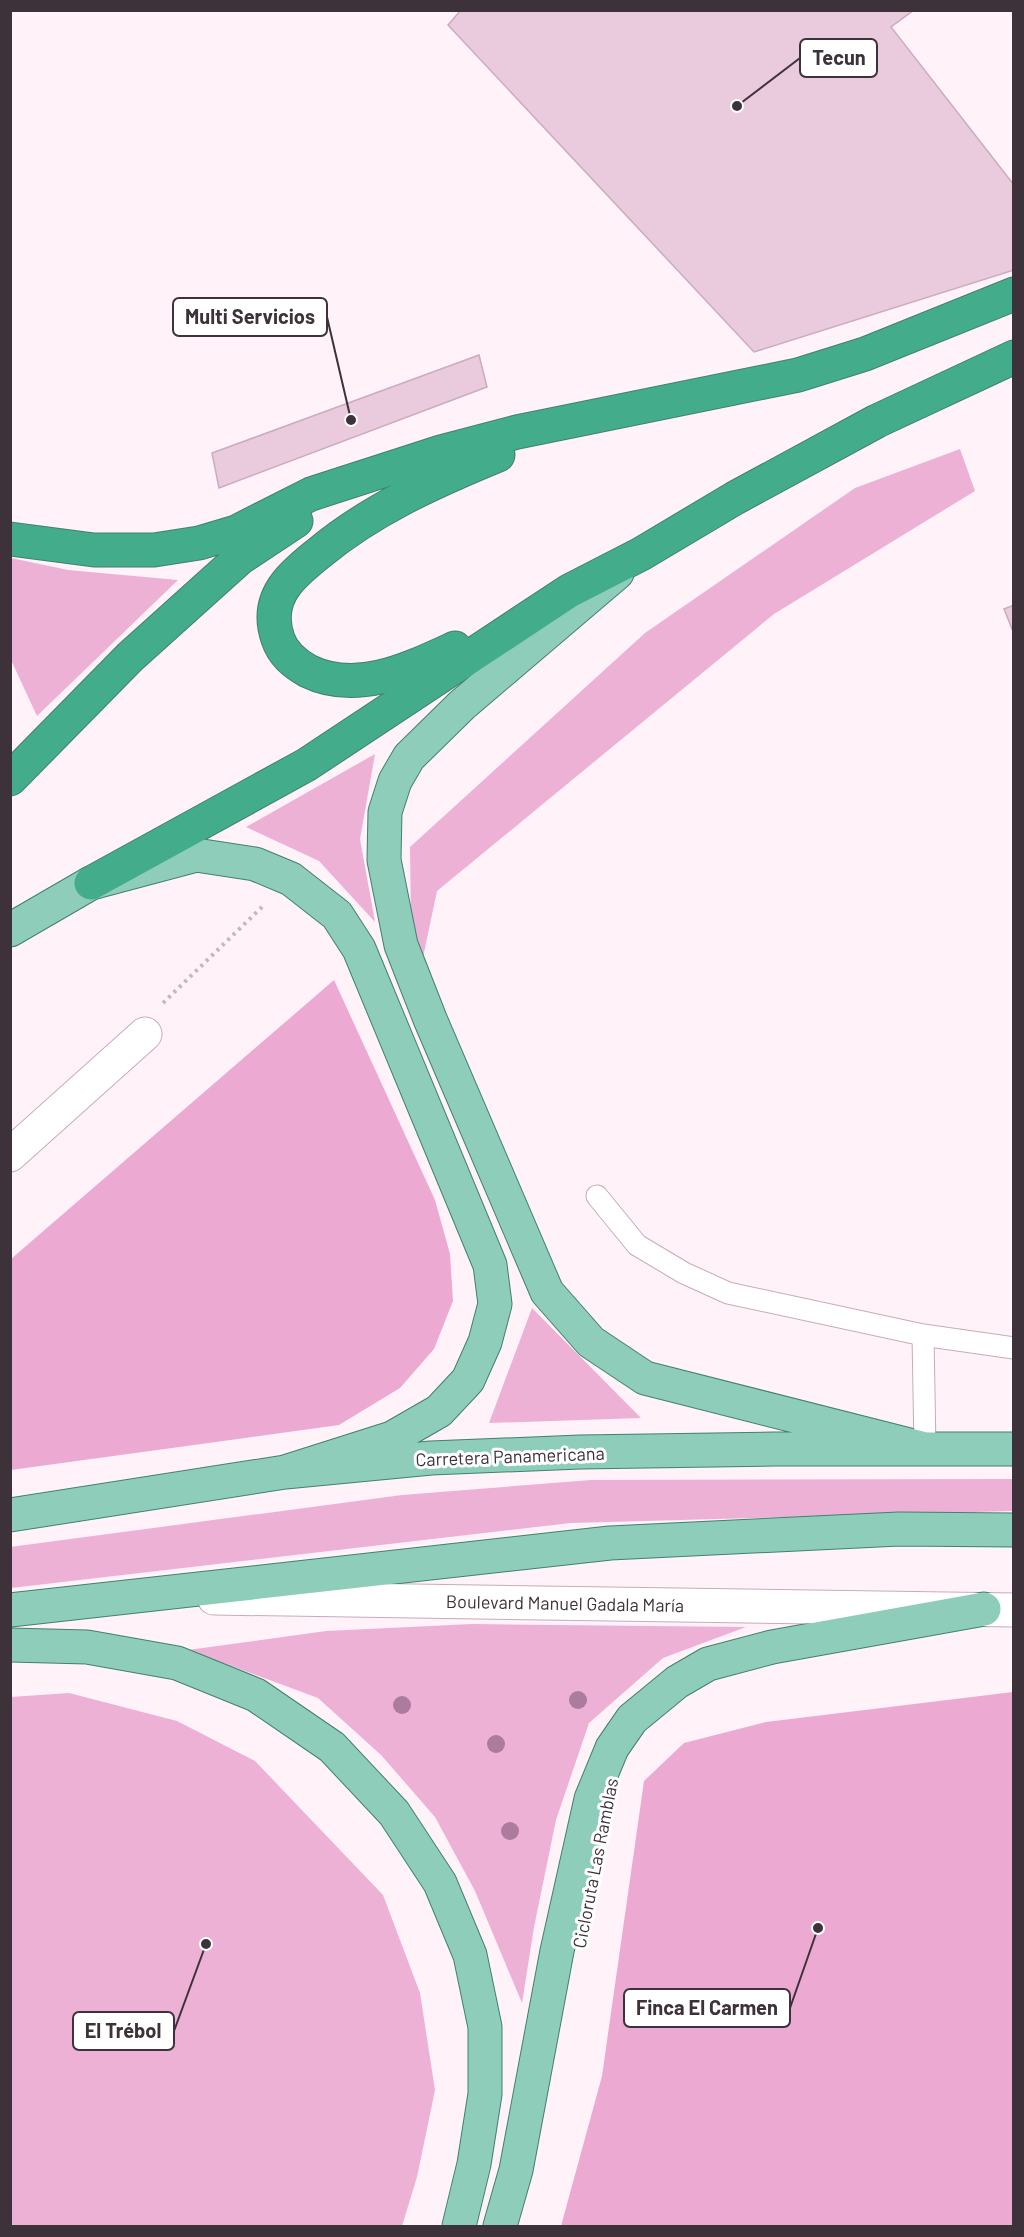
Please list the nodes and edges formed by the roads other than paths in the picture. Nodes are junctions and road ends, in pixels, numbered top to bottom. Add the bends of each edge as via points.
1 (1014, 294) edge
2 (1014, 357) edge
3 (589, 418) junction
4 (441, 452) junction
5 (10, 539) edge
6 (640, 554) junction
7 (569, 591) junction
8 (10, 779) edge
9 (91, 883) junction
10 (10, 930) edge
11 (145, 1034) road end
12 (10, 1155) edge
13 (597, 1196) dead end
14 (923, 1335) junction
15 (1014, 1348) edge
16 (925, 1449) junction
17 (1014, 1449) edge
18 (285, 1472) junction
19 (10, 1515) edge
20 (1014, 1530) edge
21 (116, 1597) junction
22 (10, 1610) edge
23 (999, 1610) edge
24 (10, 1645) edge
25 (459, 2226) edge
26 (500, 2226) edge

1 - 3 highway via 865,354 798,375
2 - 6 highway via 877,421
3 - 4 highway
3 - 7 highway via 447,476 382,508 337,538 286,585 273,609 274,627 281,648 296,664 320,677 345,681 377,679 418,665
4 - 5 highway via 311,494 236,532 199,543 154,550 94,550
4 - 8 highway via 362,485 301,518 240,558 130,657
6 - 7 highway
6 - 16 main road via 462,705 409,758 395,781 385,812 384,860 401,945 547,1292 591,1342 645,1378
7 - 9 highway via 306,765
9 - 10 main road
9 - 18 main road via 196,855 255,864 291,879 337,915 360,949 490,1265 495,1304 485,1342 468,1380 439,1411 392,1438
11 - 12 street
13 - 14 lane via 637,1245 728,1293
14 - 15 lane
14 - 16 lane
16 - 17 main road, Carretera Panamericana
16 - 18 main road, Carretera Panamericana via 580,1452 432,1458
18 - 19 main road, Carretera Panamericana
20 - 21 main road via 899,1529 610,1543
21 - 22 main road
21 - 23 street, Boulevard Manuel Gadala María
23 - 26 main road via 772,1647 708,1664 677,1682 632,1719 612,1748 591,1799 557,1951 516,2170
24 - 25 main road via 87,1647 177,1664 256,1695 332,1747 394,1813 440,1883 470,1955 485,2027 485,2094

